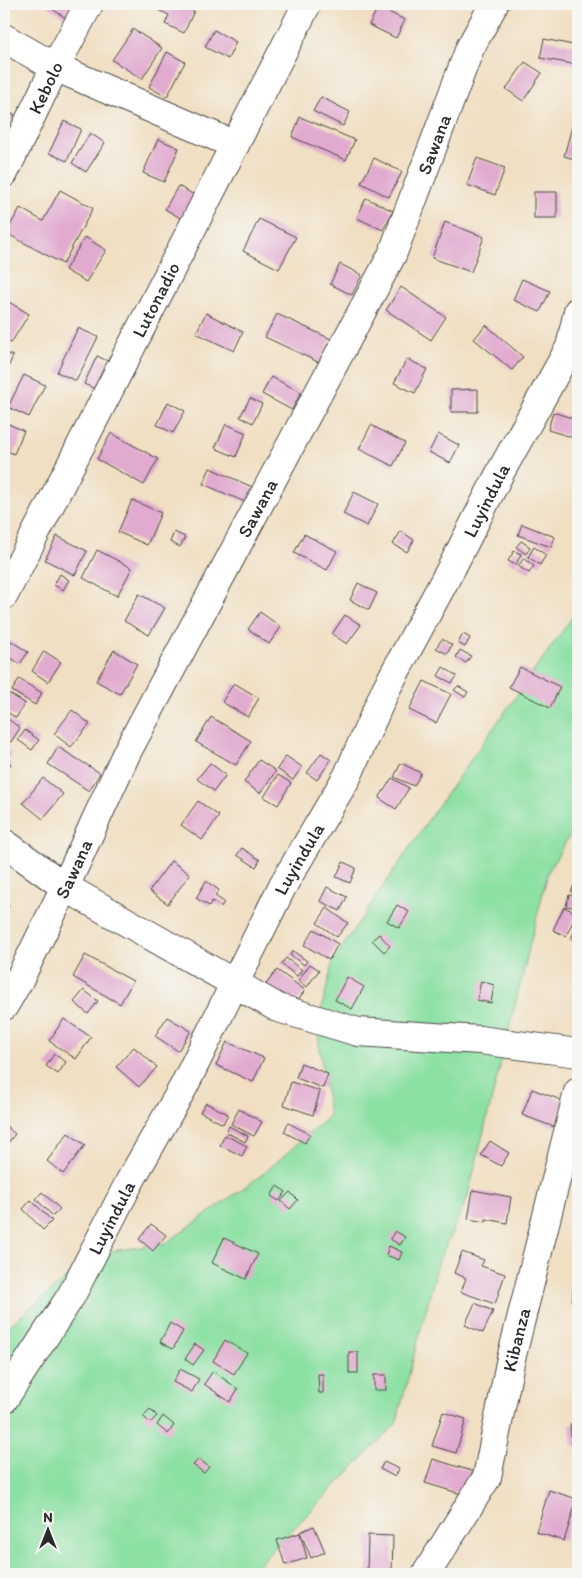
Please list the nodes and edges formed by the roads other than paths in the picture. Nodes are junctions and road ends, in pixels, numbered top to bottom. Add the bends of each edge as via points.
1 (89, 4) edge
2 (307, 4) edge
3 (494, 4) edge
4 (4, 38) edge
5 (55, 67) junction
6 (235, 145) junction
7 (4, 173) edge
8 (578, 311) edge
9 (4, 595) edge
10 (4, 843) edge
11 (65, 887) junction
12 (235, 983) junction
13 (4, 1006) edge
14 (578, 1054) edge
15 (578, 1092) edge
16 (4, 1400) edge
17 (426, 1574) edge

1 - 5 street, Kebolo
2 - 6 street, Lutonadio
3 - 11 street, Sawana via 470,48 392,256 127,752
4 - 5 street
5 - 6 street
5 - 7 street, Kebolo
6 - 9 street, Lutonadio
8 - 12 street, Luyindula via 570,347 386,689 347,777 283,885
10 - 11 street
11 - 12 street
11 - 13 street, Sawana
12 - 14 street via 278,1008 358,1032 480,1040
12 - 16 street, Luyindula via 184,1086 130,1181 71,1296
15 - 17 street, Kibanza via 510,1363 487,1476

